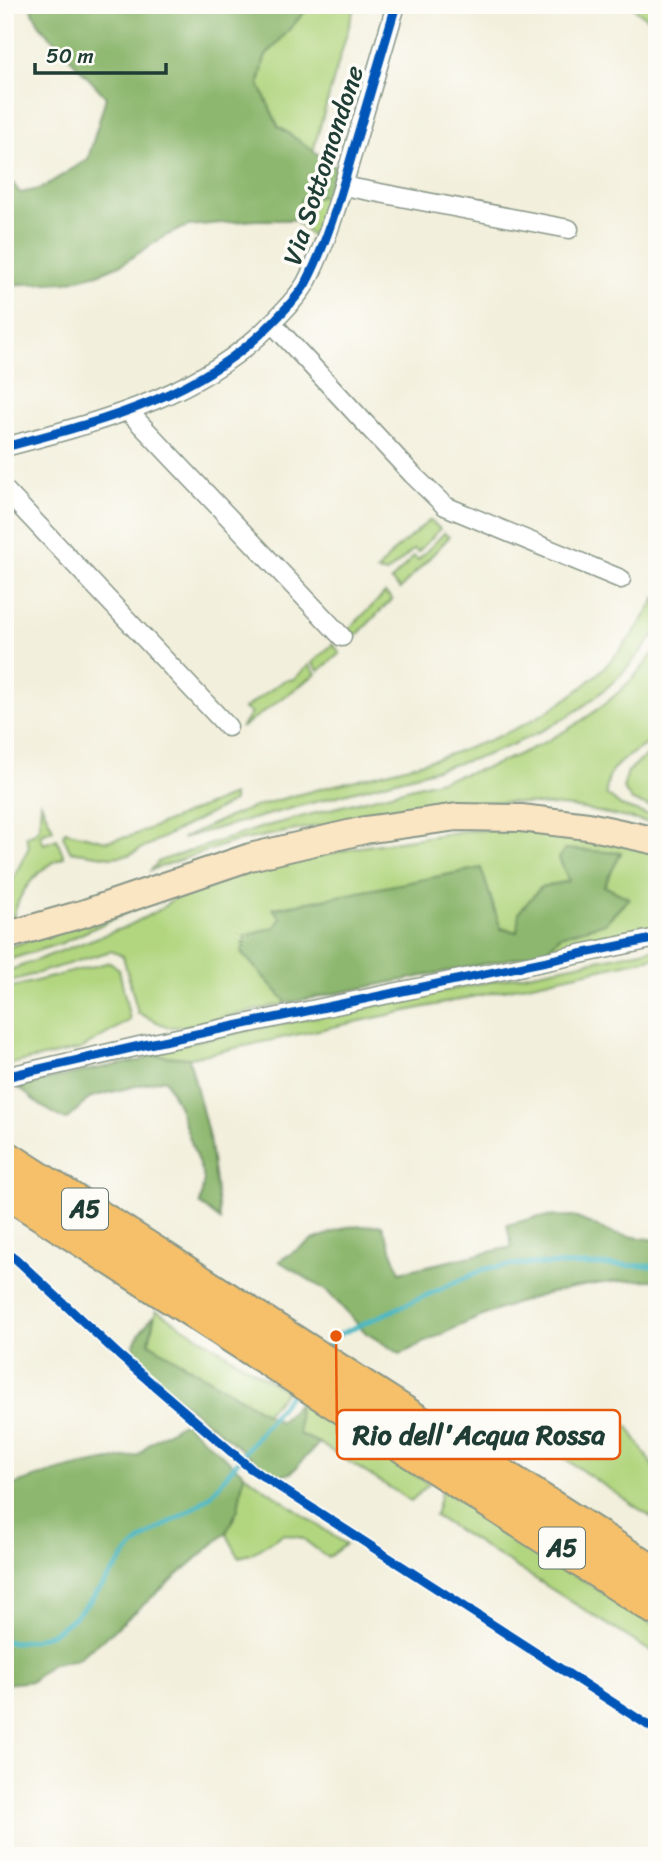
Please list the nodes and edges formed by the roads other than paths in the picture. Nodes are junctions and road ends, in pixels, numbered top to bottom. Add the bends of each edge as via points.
1 (396, 5) edge
2 (343, 186) junction
3 (569, 229) dead end
4 (272, 323) junction
5 (128, 411) junction
6 (5, 447) edge
7 (5, 490) edge
8 (621, 579) dead end
9 (342, 637) dead end
10 (228, 727) dead end
11 (657, 841) edge
12 (5, 936) edge
13 (657, 938) edge
14 (5, 1076) edge
15 (5, 1157) edge
16 (5, 1190) edge
17 (172, 1280) junction
18 (472, 1475) junction
19 (657, 1575) edge
20 (657, 1609) edge

1 - 2 street, Via Sottomondone
2 - 3 street, Via Sottomondone
2 - 4 street, Via Sottomondone via 305,284
4 - 5 street, Via Sottomondone via 194,381
4 - 8 street via 445,506
5 - 6 street, Via Sottomondone
5 - 9 street
7 - 10 street
11 - 12 main road via 521,818 457,817 365,830 250,857
13 - 14 street
15 - 17 highway, A5
16 - 17 highway, A5
17 - 18 highway, A5
18 - 19 highway, A5
18 - 20 highway, A5

